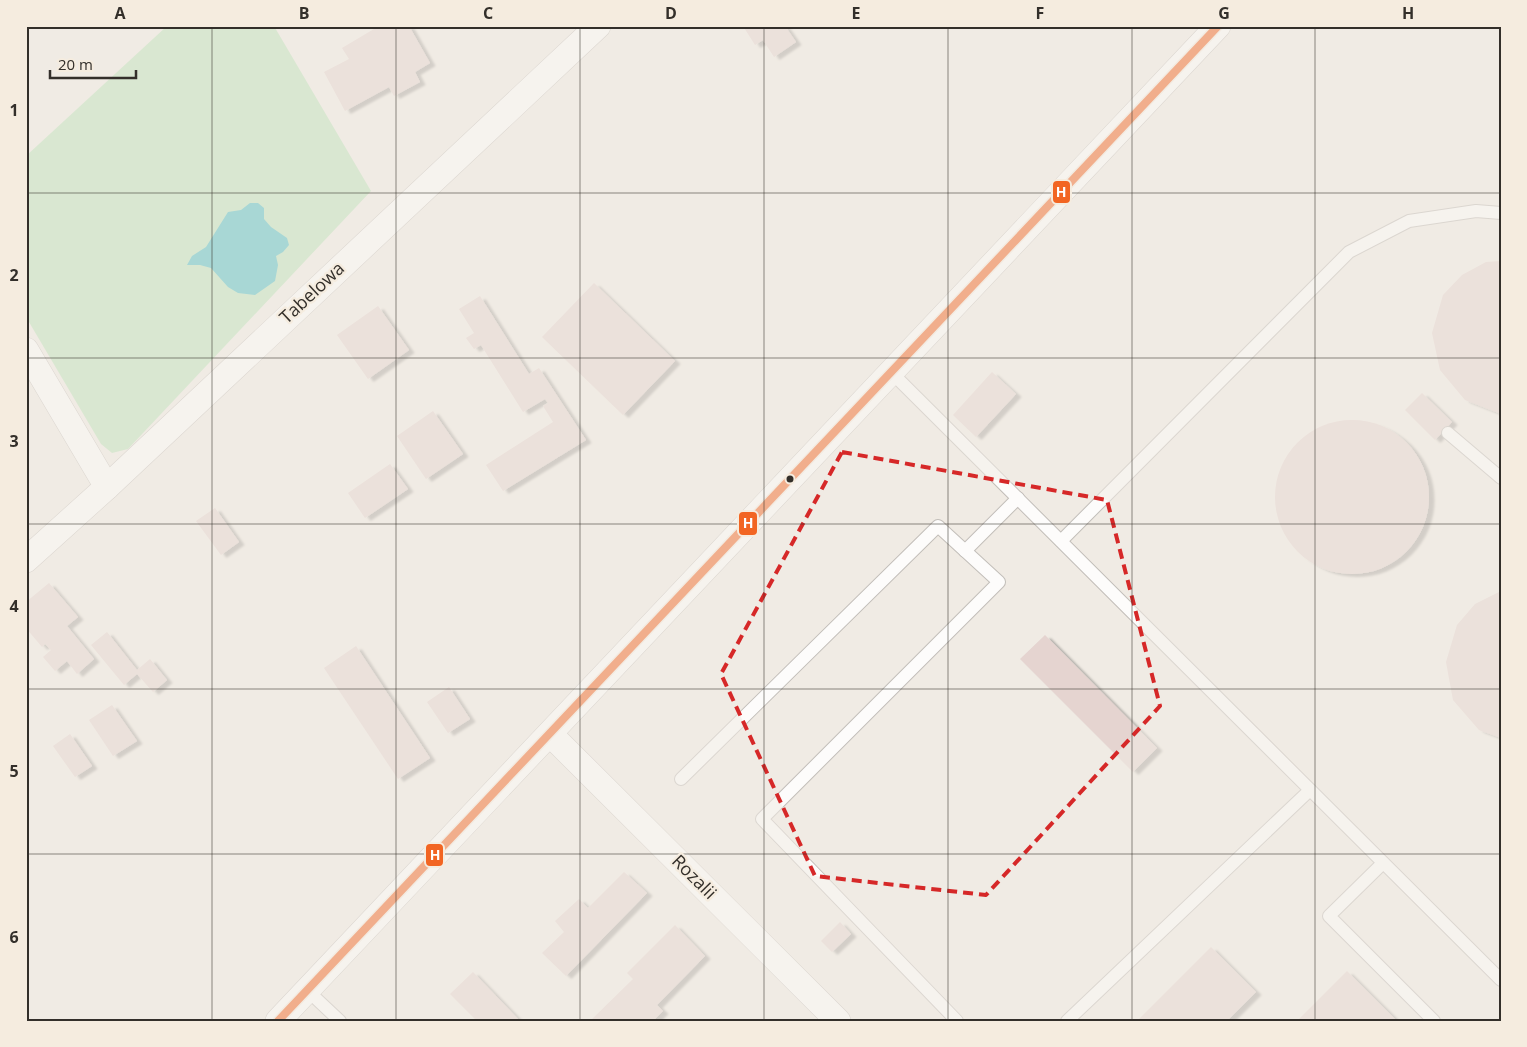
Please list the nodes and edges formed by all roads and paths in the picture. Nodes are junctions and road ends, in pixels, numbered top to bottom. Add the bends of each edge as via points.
1 (598, 26) edge
2 (1218, 26) edge
3 (1501, 212) edge
4 (26, 350) edge
5 (892, 372) junction
6 (1448, 433) dead end
7 (1501, 478) edge
8 (107, 487) junction
9 (1018, 498) junction
10 (1061, 541) junction
11 (965, 552) junction
12 (26, 560) edge
13 (550, 734) junction
14 (681, 779) dead end
15 (1310, 790) junction
16 (1383, 863) junction
17 (1501, 980) edge
18 (307, 990) junction
19 (278, 1021) edge
20 (340, 1021) edge
21 (838, 1021) edge
22 (957, 1021) edge
23 (1067, 1021) edge
24 (1434, 1021) edge

1 - 8 street, Tabelowa
2 - 5 street
3 - 10 lane via 1476,211 1409,221 1349,252
4 - 8 street
5 - 9 lane
5 - 13 street
6 - 7 lane
8 - 12 street, Tabelowa
9 - 10 lane
9 - 11 lane
10 - 15 lane
11 - 14 lane via 938,526
11 - 22 lane via 999,582 762,820
13 - 18 street
13 - 21 street, Rozalii
15 - 16 lane
15 - 23 lane
16 - 17 lane
16 - 24 lane via 1328,916
18 - 19 street
18 - 20 lane

